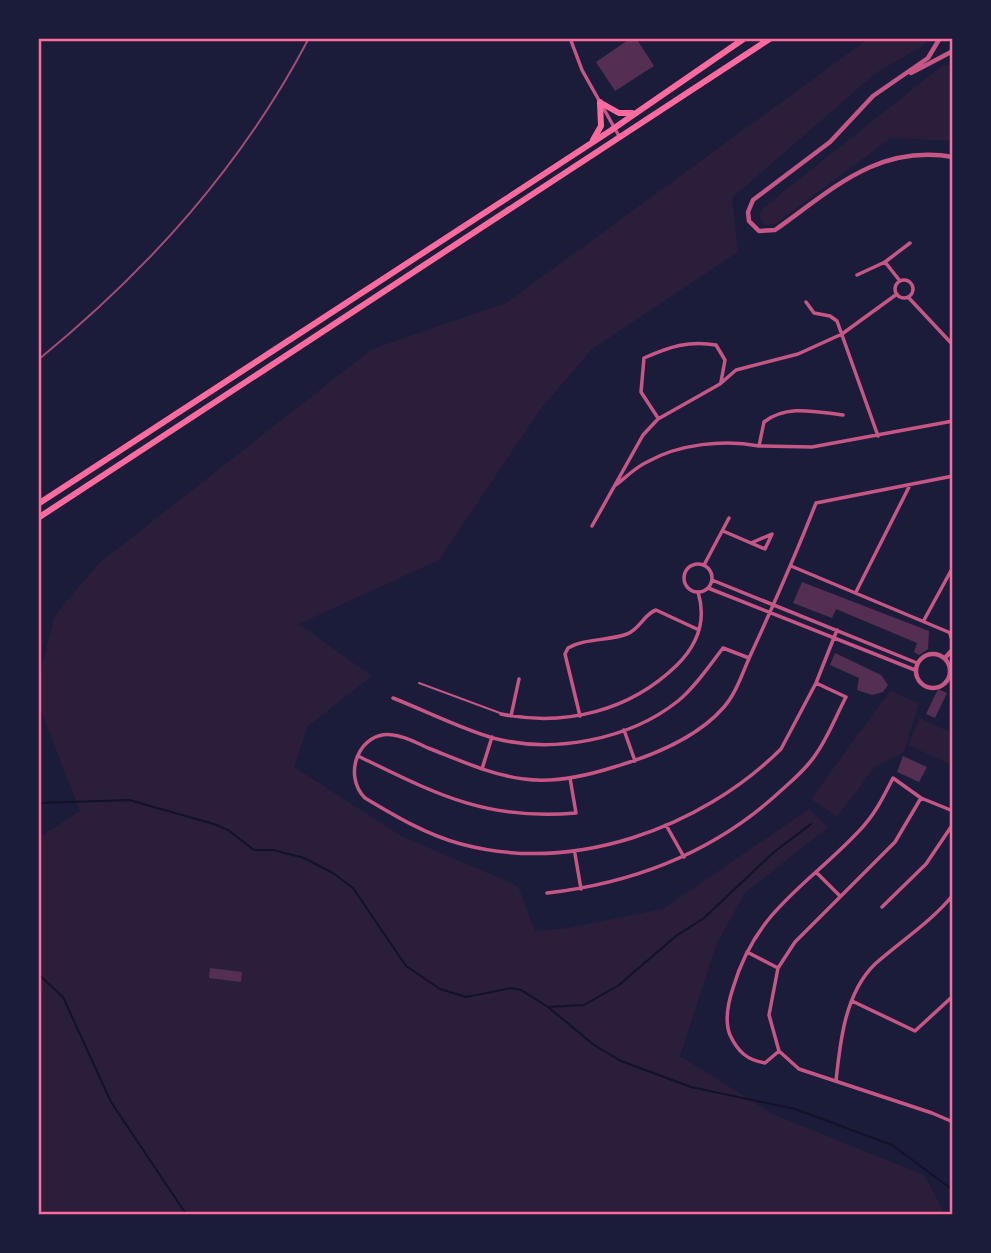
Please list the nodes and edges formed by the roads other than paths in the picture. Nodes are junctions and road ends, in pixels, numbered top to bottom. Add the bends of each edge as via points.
1 (570, 38) edge
2 (746, 38) edge
3 (771, 38) edge
4 (939, 41) edge
5 (950, 52) edge
6 (907, 74) junction
7 (600, 102) junction
8 (638, 111) junction
9 (614, 128) junction
10 (620, 138) junction
11 (591, 143) junction
12 (953, 157) edge
13 (910, 243) dead end
14 (885, 262) junction
15 (857, 275) dead end
16 (900, 281) junction
17 (897, 294) junction
18 (908, 297) junction
19 (807, 302) dead end
20 (842, 334) junction
21 (953, 345) edge
22 (720, 384) junction
23 (843, 415) dead end
24 (658, 419) junction
25 (953, 421) edge
26 (878, 436) junction
27 (759, 446) junction
28 (953, 476) edge
29 (910, 485) junction
30 (615, 486) junction
31 (38, 504) edge
32 (38, 518) edge
33 (729, 518) dead end
34 (592, 526) dead end
35 (723, 531) junction
36 (751, 543) junction
37 (704, 565) junction
38 (792, 565) junction
39 (953, 567) edge
40 (712, 580) junction
41 (708, 587) junction
42 (698, 592) junction
43 (856, 592) junction
44 (774, 604) junction
45 (772, 610) junction
46 (925, 620) junction
47 (837, 630) junction
48 (699, 631) junction
49 (951, 634) edge
50 (834, 636) junction
51 (953, 643) edge
52 (953, 649) edge
53 (749, 658) junction
54 (945, 658) junction
55 (951, 661) edge
56 (917, 663) junction
57 (915, 670) junction
58 (519, 679) dead end
59 (950, 682) edge
60 (419, 683) dead end
61 (816, 683) junction
62 (393, 698) dead end
63 (501, 714) joint
64 (511, 716) junction
65 (580, 716) junction
66 (624, 729) junction
67 (492, 737) junction
68 (358, 755) junction
69 (635, 761) junction
70 (481, 769) junction
71 (570, 778) junction
72 (921, 798) junction
73 (953, 811) edge
74 (953, 824) edge
75 (666, 825) junction
76 (575, 853) junction
77 (684, 857) junction
78 (816, 872) junction
79 (581, 890) junction
80 (547, 893) dead end
81 (839, 895) junction
82 (953, 895) edge
83 (883, 907) dead end
84 (747, 952) junction
85 (778, 968) junction
86 (953, 996) edge
87 (852, 1002) junction
88 (779, 1051) junction
89 (836, 1081) junction
90 (953, 1122) edge

1 - 7 street
2 - 8 highway
3 - 10 highway
4 - 5 street via 941,50
4 - 6 street via 928,58
5 - 6 street
6 - 12 street via 873,96 814,155 760,193 748,212 752,226 759,231 775,230 855,174 891,158 914,153
7 - 8 highway via 620,113
7 - 9 street
7 - 11 highway via 601,125
8 - 9 highway
9 - 10 street
9 - 11 highway
10 - 32 highway
11 - 31 highway
13 - 14 street
14 - 15 street
14 - 16 street
16 - 17 street
16 - 18 street via 912,286
17 - 18 street
17 - 20 street
18 - 21 street
19 - 20 street via 814,313 834,318
20 - 22 street via 798,354 736,370
20 - 26 street
22 - 24 street
22 - 24 street via 725,360 716,345 695,341 644,358 641,392
23 - 27 street via 802,410 771,417 764,422
24 - 30 street via 643,435
25 - 26 street
26 - 27 street via 811,447
27 - 30 street via 736,442 683,449 647,462
28 - 29 street
29 - 38 street via 816,503
29 - 43 street
30 - 34 street
33 - 35 street
35 - 36 street
35 - 37 street
36 - 36 street via 765,549 772,534 761,538
37 - 40 street
37 - 42 street via 691,565 684,575 686,587
38 - 43 street
38 - 44 street
39 - 46 street
40 - 41 street
40 - 44 street
41 - 42 street
41 - 45 street
42 - 48 street via 702,606
43 - 46 street
44 - 45 street
44 - 47 street
45 - 50 street
45 - 53 street
46 - 49 street
47 - 50 street
47 - 56 street
48 - 65 street via 692,649 649,690 618,706
48 - 65 street via 656,610 628,634 568,648 565,653
49 - 51 street
50 - 57 street
50 - 61 street
52 - 54 street
53 - 66 street via 723,648 678,701
53 - 69 street via 726,705 705,725
54 - 55 street
54 - 56 street via 929,653
55 - 59 street
56 - 57 street
57 - 59 street via 925,686
58 - 64 street
60 - 63 lane
61 - 75 street via 772,758 724,796
61 - 77 street via 846,697 817,754 761,808
62 - 67 street
63 - 64 street
64 - 65 street
66 - 67 street via 577,743 544,745
66 - 69 street
67 - 70 street
68 - 70 street via 373,739 393,735
68 - 71 street via 437,794 507,813 576,813
68 - 76 street via 352,771 358,791 424,830 497,852
69 - 71 street
70 - 71 street via 525,779
72 - 73 street
72 - 78 street via 893,778 859,832
72 - 81 street via 895,842
74 - 83 street via 926,864
75 - 76 street
75 - 77 street
76 - 79 street
77 - 79 street via 619,882
78 - 81 street
78 - 84 street via 776,907
79 - 80 street
81 - 85 street via 794,942
82 - 87 street via 873,967
84 - 85 street
84 - 88 street via 727,1006 728,1030 737,1049 752,1061 765,1063
85 - 88 street via 769,1015
86 - 87 street via 915,1031
87 - 89 street via 842,1030
88 - 89 street via 799,1069
89 - 90 street

